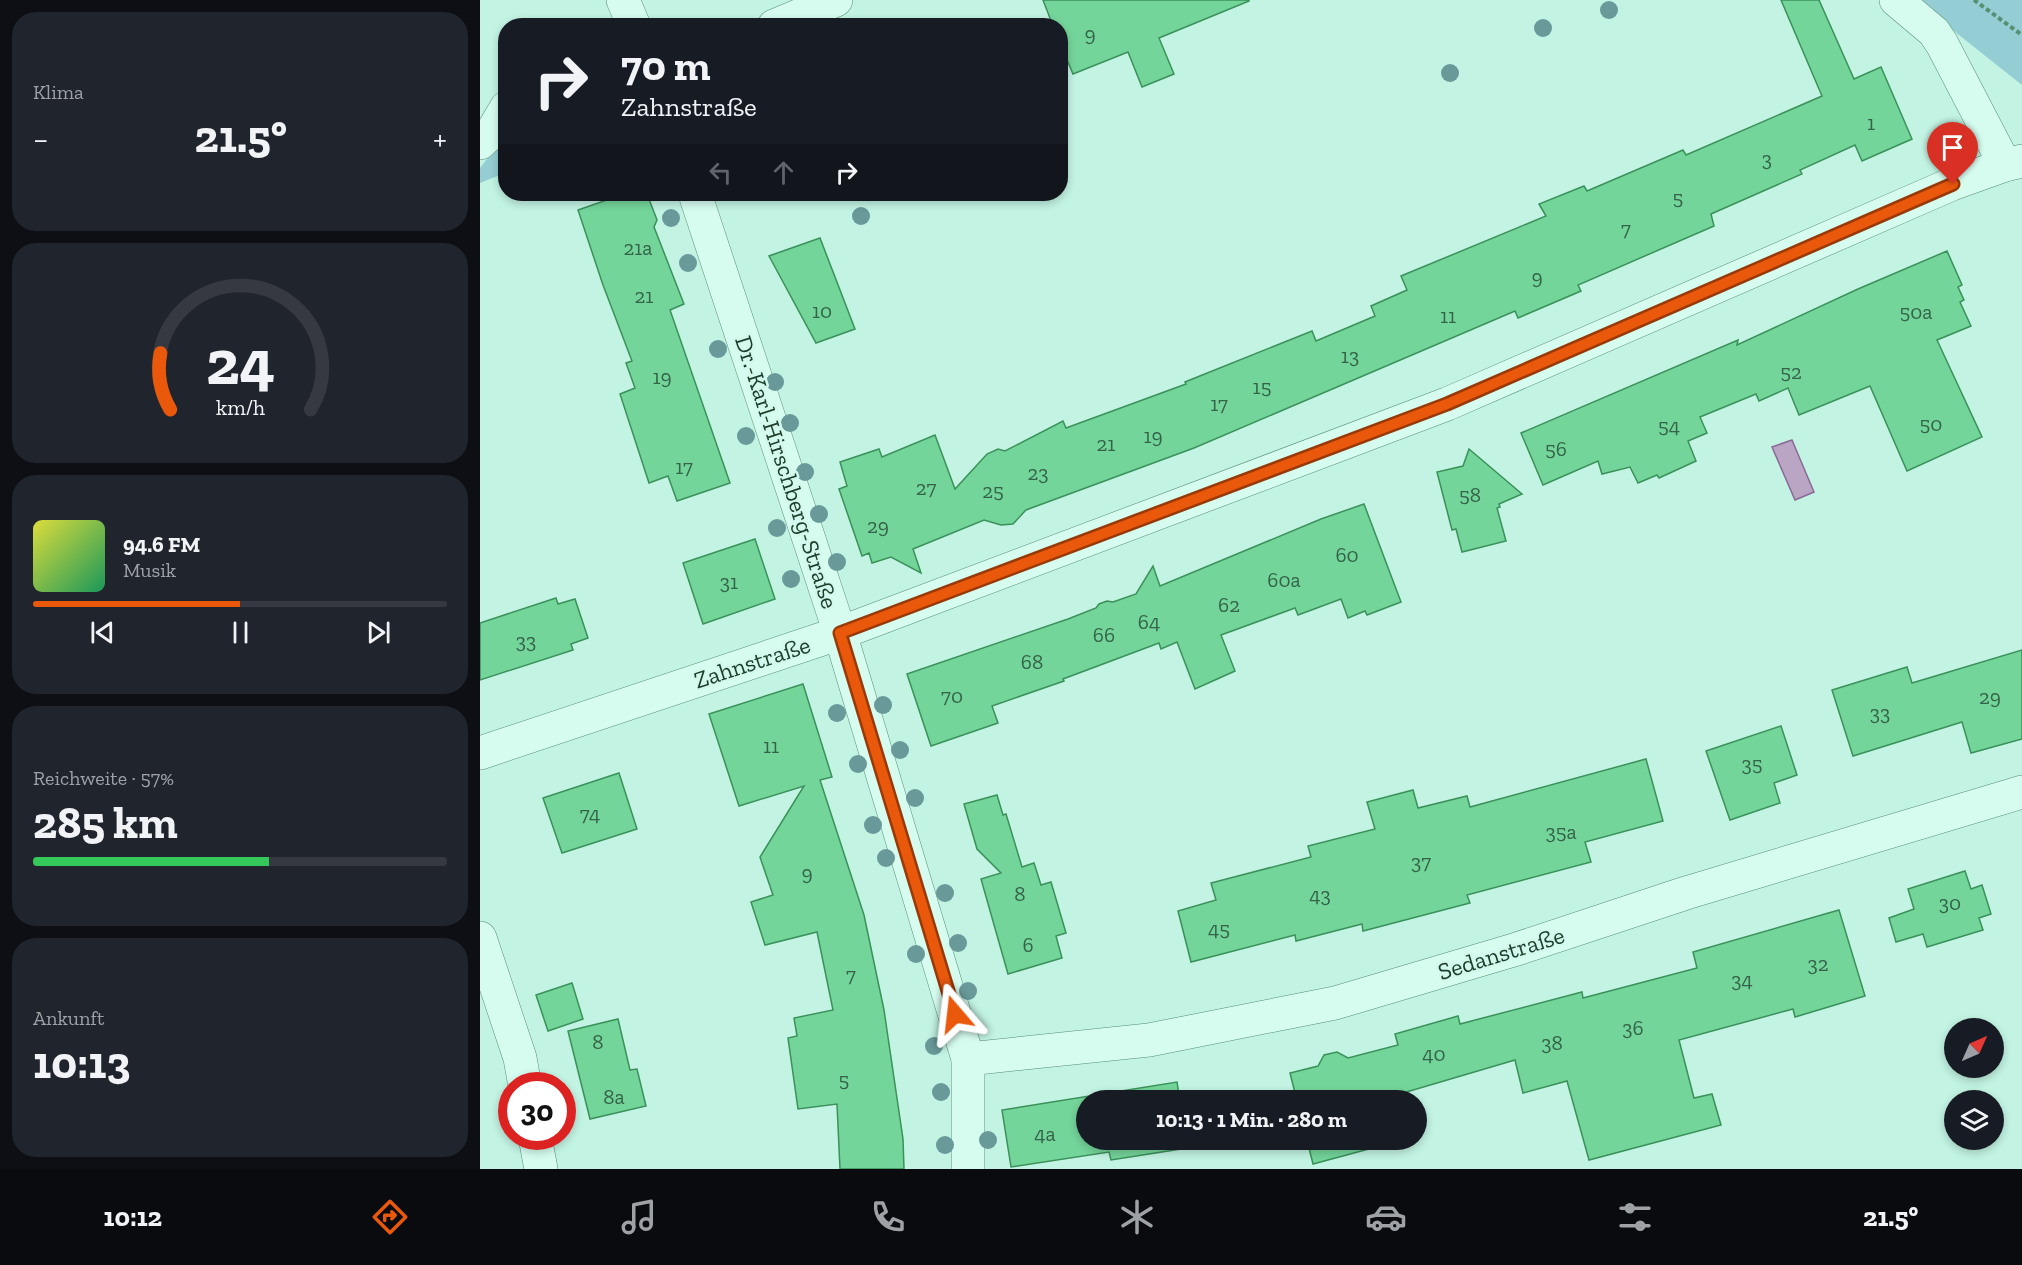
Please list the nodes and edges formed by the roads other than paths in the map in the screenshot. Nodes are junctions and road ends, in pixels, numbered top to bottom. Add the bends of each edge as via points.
1 (623, 0) edge
2 (836, 0) edge
3 (1896, 0) edge
4 (631, 18) edge
5 (793, 18) edge
6 (498, 122) edge
7 (480, 143) edge
8 (2013, 163) edge
9 (697, 201) edge
10 (840, 633) junction
11 (480, 753) edge
12 (2022, 792) edge
13 (480, 938) edge
14 (968, 1059) junction
15 (522, 1072) edge
16 (537, 1150) edge
17 (541, 1169) edge
18 (968, 1169) edge

1 - 4 street
2 - 5 street
3 - 8 street via 1934,32
6 - 7 street
8 - 10 street, Zahnstraße via 1942,189 1447,404
9 - 10 street, Dr.-Karl-Hirschberg-Straße
10 - 11 street, Zahnstraße
10 - 14 street, Dr.-Karl-Hirschberg-Straße
12 - 14 street, Sedanstraße via 1335,1003 1149,1040
13 - 15 street
14 - 18 street, Dr.-Karl-Hirschberg-Straße
16 - 17 street

